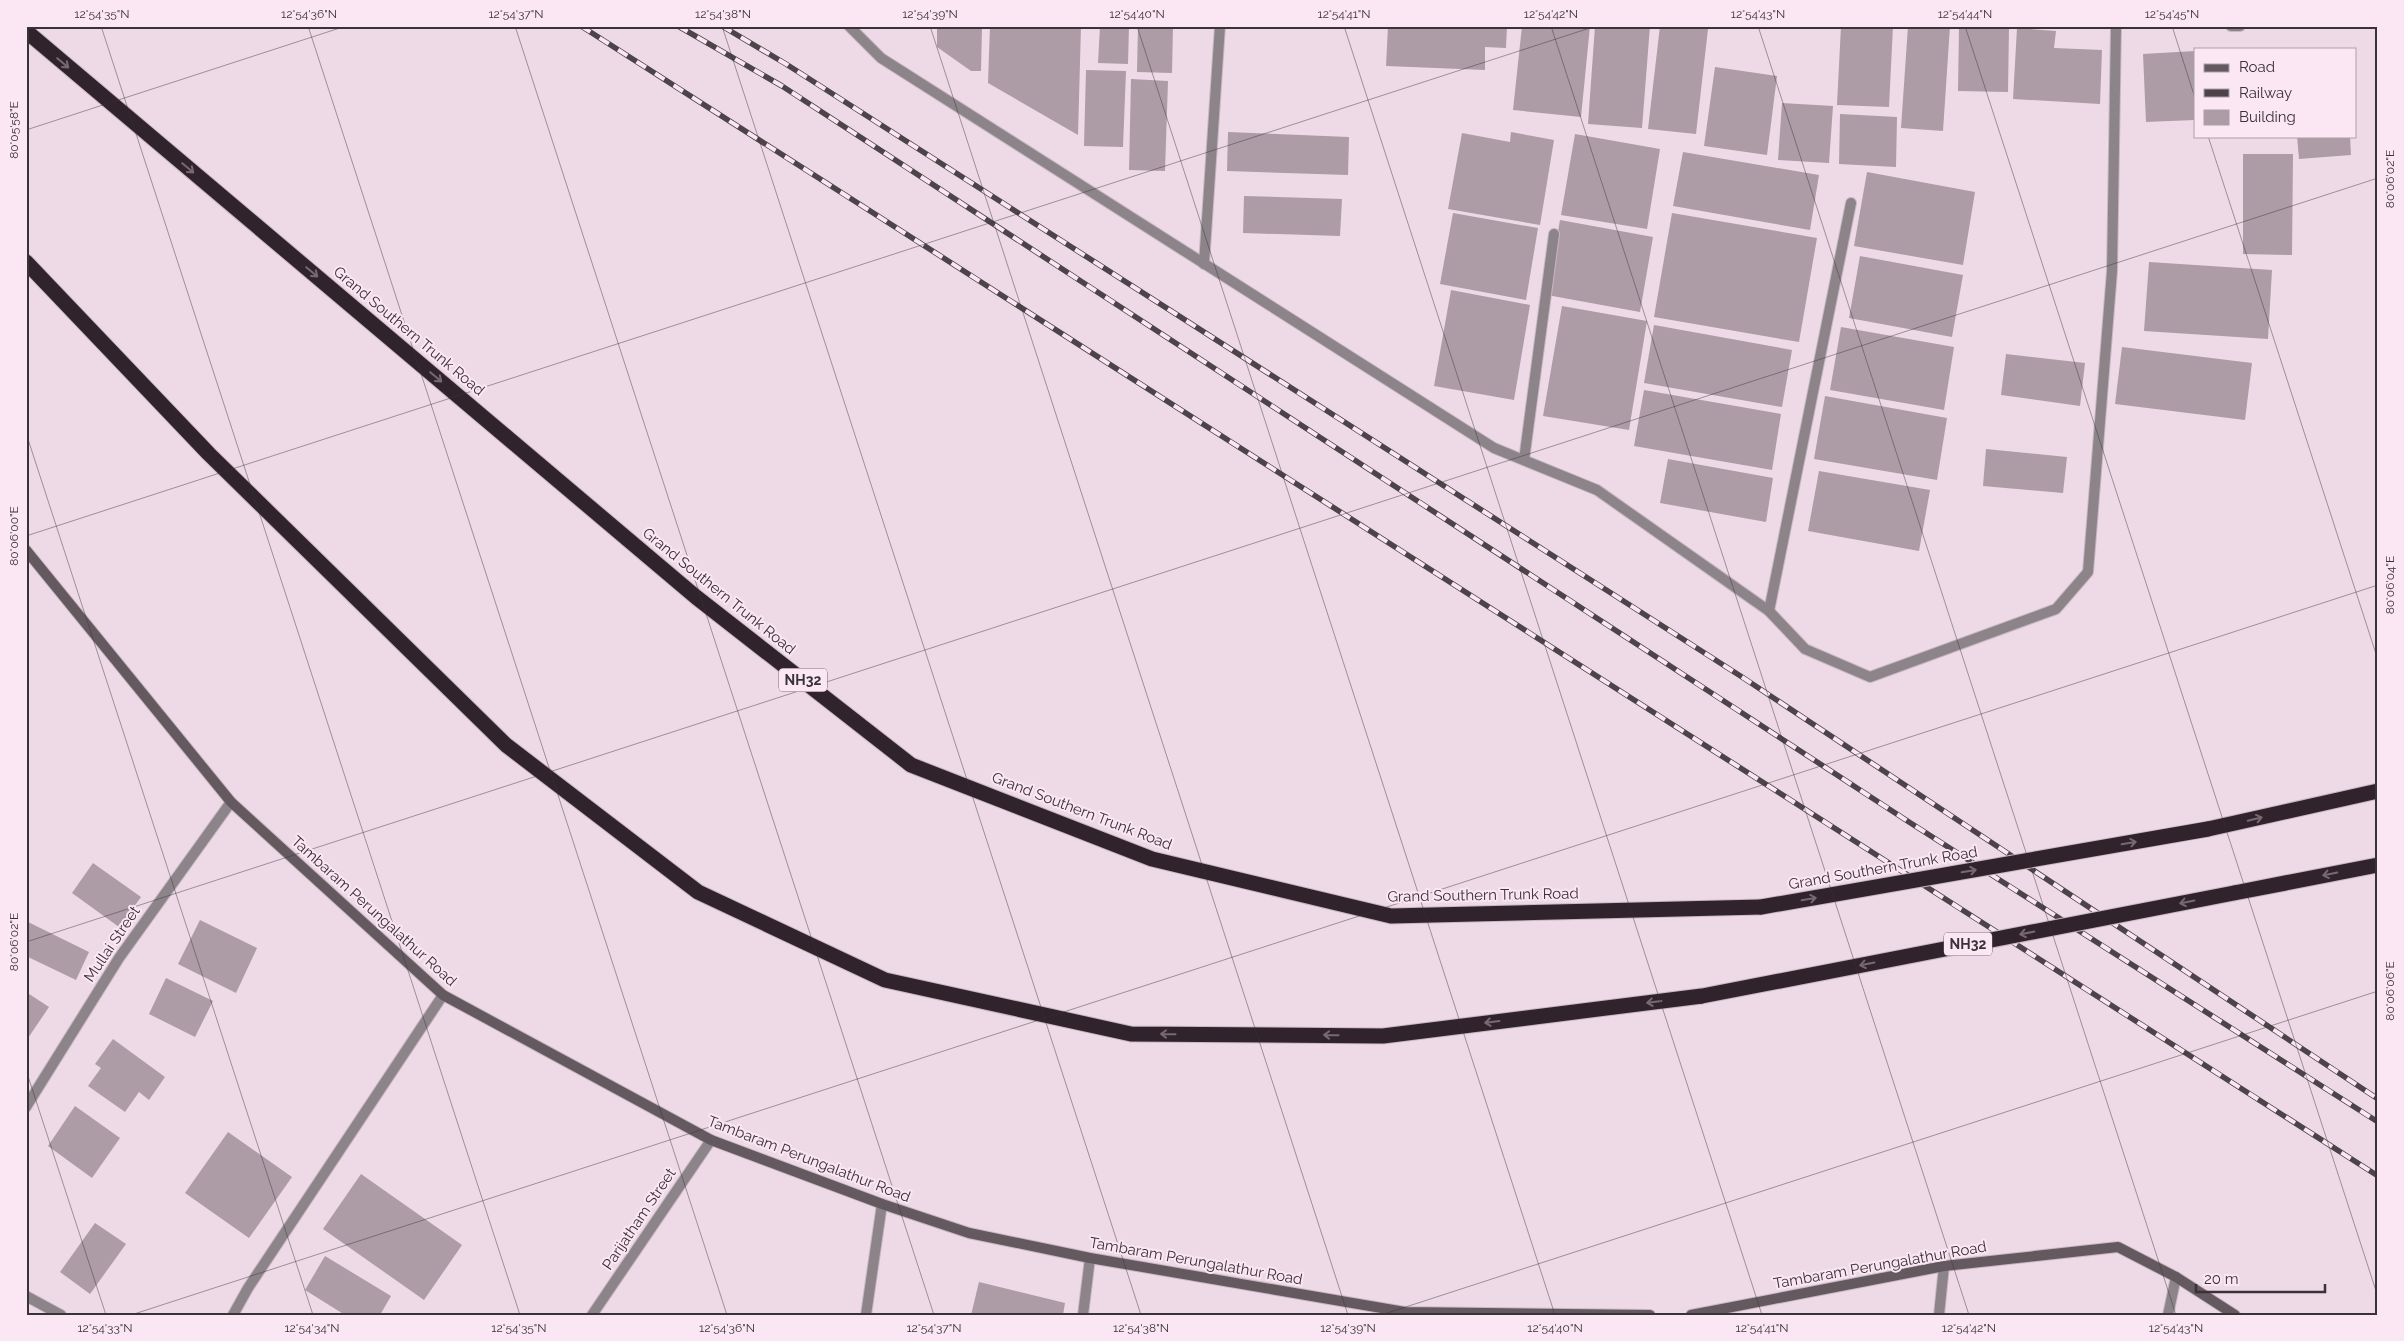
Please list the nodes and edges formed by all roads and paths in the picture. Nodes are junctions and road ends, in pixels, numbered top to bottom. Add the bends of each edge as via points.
1 (849, 26) edge
2 (1220, 26) edge
3 (2116, 26) edge
4 (2231, 26) edge
5 (2240, 26) edge
6 (26, 31) edge
7 (1851, 203) dead end
8 (1554, 234) dead end
9 (26, 262) edge
10 (1204, 264) junction
11 (1524, 460) junction
12 (26, 550) edge
13 (1769, 610) junction
14 (2378, 791) edge
15 (231, 802) junction
16 (2378, 865) edge
17 (443, 995) junction
18 (26, 1108) edge
19 (710, 1140) junction
20 (882, 1204) junction
21 (1090, 1258) junction
22 (1944, 1266) junction
23 (2176, 1277) junction
24 (26, 1296) edge
25 (1405, 1313) edge
26 (61, 1315) edge
27 (233, 1315) edge
28 (592, 1315) edge
29 (866, 1315) edge
30 (1083, 1315) edge
31 (1650, 1315) edge
32 (1691, 1315) edge
33 (1939, 1315) edge
34 (2168, 1315) edge
35 (2235, 1315) edge

1 - 10 street via 881,58
2 - 10 street
3 - 13 street via 2112,271 2088,572 2056,609 1870,677 1805,649
4 - 5 street
6 -> 14 highway, Grand Southern Trunk Road / NH32, bridge via 696,597 911,765 1152,859 1391,916 1761,907 2208,829
7 - 13 street
8 - 11 street
16 -> 9 highway, NH32, bridge via 1702,996 1383,1036 1131,1034 885,980 698,892 506,744 209,454
10 - 11 street via 1494,448
11 - 13 street via 1597,490
12 - 15 street, Tambaram Perungalathur Road
15 - 17 street, Tambaram Perungalathur Road
15 - 18 street, Mullai Street via 119,958
17 - 19 street, Tambaram Perungalathur Road
17 - 27 street
19 - 20 street, Tambaram Perungalathur Road
19 - 28 street, Parijatham Street
20 - 21 street, Tambaram Perungalathur Road via 969,1233
20 - 29 street
21 - 25 street, Tambaram Perungalathur Road
21 - 30 street
22 - 23 street, Tambaram Perungalathur Road via 2118,1247
22 - 32 street, Tambaram Perungalathur Road
22 - 33 street
23 - 34 street
23 - 35 street, Tambaram Perungalathur Road
24 - 26 street
25 - 31 street, Tambaram Perungalathur Road

